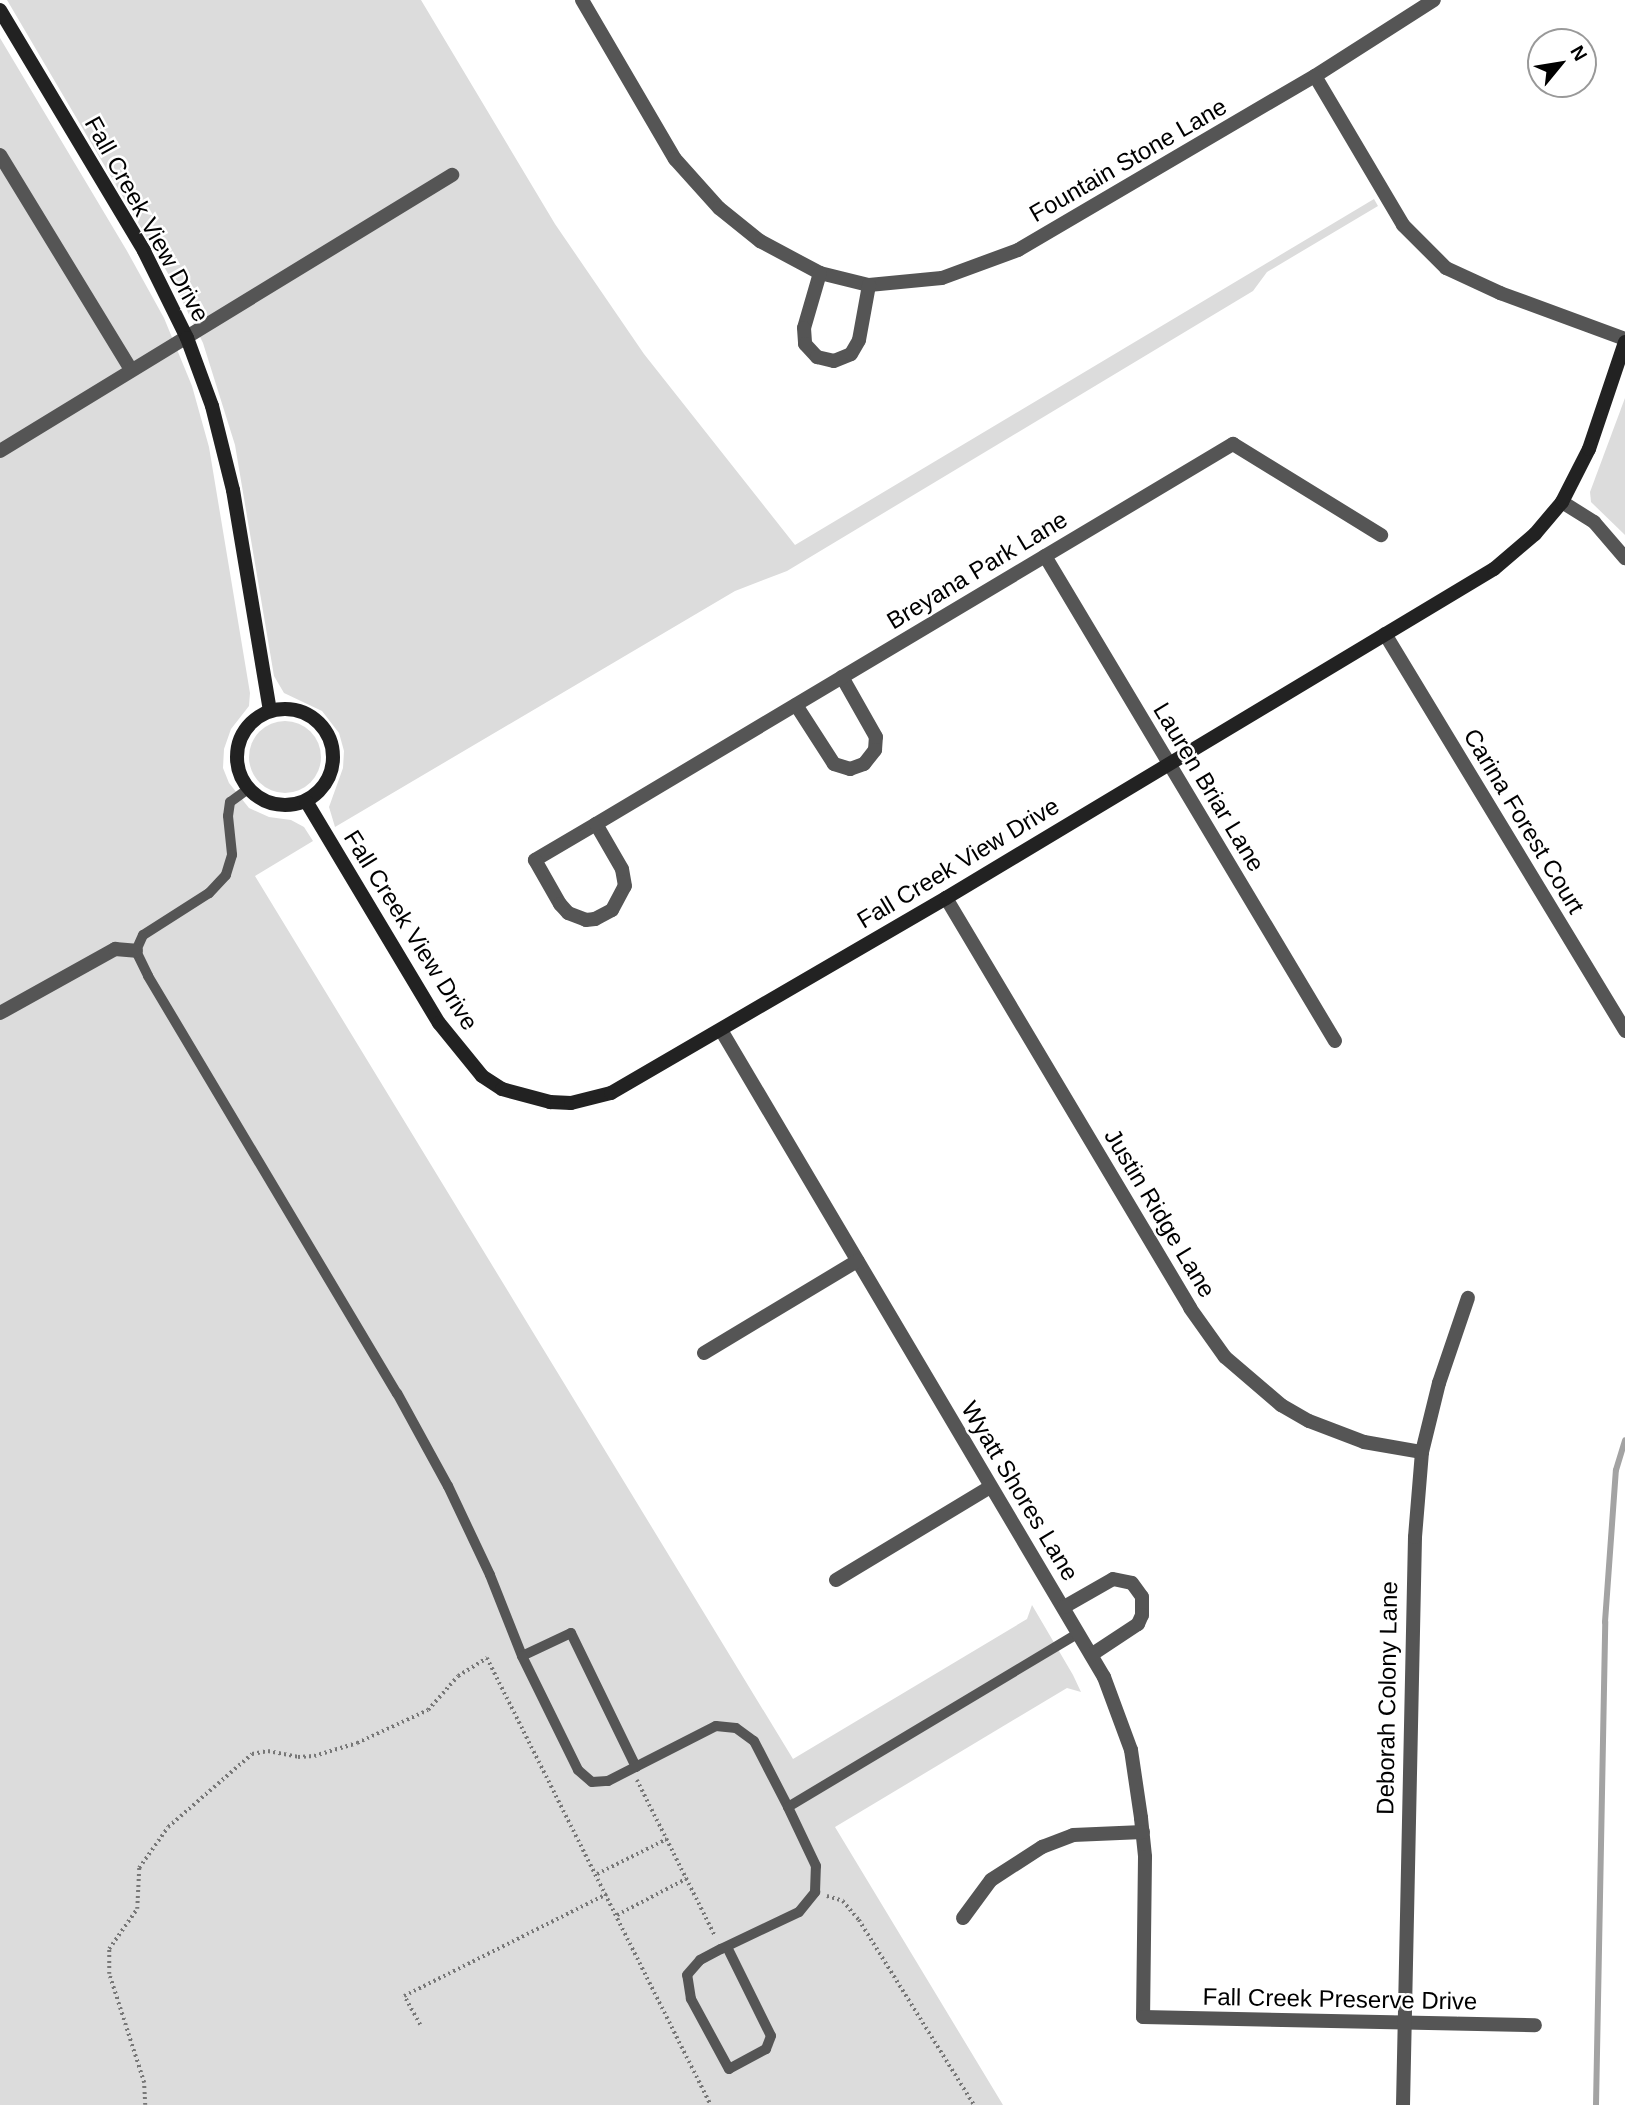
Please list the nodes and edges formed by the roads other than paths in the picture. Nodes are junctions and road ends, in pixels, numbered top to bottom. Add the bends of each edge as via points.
1 (582, 0) edge
2 (1434, 0) edge
3 (0, 10) edge
4 (1315, 76) junction
5 (0, 155) edge
6 (452, 175) dead end
7 (820, 273) junction
8 (869, 285) junction
9 (187, 338) junction
10 (1625, 340) edge
11 (131, 370) junction
12 (0, 451) edge
13 (1562, 502) junction
14 (1381, 535) dead end
15 (1045, 556) junction
16 (1625, 558) edge
17 (1385, 634) junction
18 (842, 677) junction
19 (796, 705) junction
20 (270, 711) junction
21 (1169, 764) junction
22 (248, 789) junction
23 (306, 801) junction
24 (596, 824) junction
25 (946, 898) junction
26 (136, 950) junction
27 (0, 1013) edge
28 (721, 1030) junction
29 (1625, 1031) edge
30 (1335, 1041) dead end
31 (857, 1261) junction
32 (1468, 1298) dead end
33 (704, 1353) dead end
34 (1422, 1452) junction
35 (990, 1487) junction
36 (836, 1580) dead end
37 (1064, 1607) junction
38 (1079, 1633) junction
39 (1091, 1654) junction
40 (522, 1656) junction
41 (633, 1768) junction
42 (788, 1807) junction
43 (1143, 1832) junction
44 (963, 1918) dead end
45 (724, 1948) junction
46 (1143, 2017) joint
47 (1405, 2024) junction
48 (1535, 2025) dead end
49 (1403, 2105) edge

1 - 7 street, Fountain Stone Lane via 676,159 719,208 760,241
2 - 4 street, Fountain Stone Lane
3 - 9 street, Fall Creek View Drive via 144,251
4 - 8 street, Fountain Stone Lane via 1018,250 942,278
4 - 10 street via 1403,225 1446,268
5 - 11 street
6 - 9 street
7 - 8 street, Fountain Stone Lane
7 - 8 street via 804,328 805,344 817,357 834,361 851,354 859,340
9 - 11 street
9 - 20 street, Fall Creek View Drive via 212,406 233,490
10 - 13 street, Fall Creek View Drive via 1589,449
11 - 12 street
13 - 16 street via 1594,522
13 - 17 street, Fall Creek View Drive via 1535,534 1494,569
14 - 15 street, Breyana Park Lane via 1233,444
15 - 18 street, Breyana Park Lane
15 - 21 street, Lauren Briar Lane
17 - 21 street, Fall Creek View Drive
17 - 29 street, Carina Forest Court
18 - 19 street, Breyana Park Lane
18 - 19 street via 876,737 875,750 864,764 850,769 834,765
19 - 24 street, Breyana Park Lane
20 - 22 street via 245,730 239,744 240,775
20 - 23 street via 302,712 316,720 332,747 328,779
21 - 25 street, Fall Creek View Drive
21 - 30 street, Lauren Briar Lane
22 - 23 street via 275,805
22 - 26 lane via 230,802 232,855 226,875 209,893 143,935
23 - 28 street, Fall Creek View Drive via 439,1023 482,1076 502,1089 550,1102 591,1100
24 - 24 street, Breyana Park Lane via 622,869 625,886 612,910 586,920 560,904 535,860
25 - 28 street, Fall Creek View Drive
25 - 34 street, Justin Ridge Lane via 1190,1308 1225,1357 1281,1405 1309,1422 1364,1442
26 - 27 street via 115,949
26 - 40 lane via 410,1416 490,1575
28 - 31 street, Wyatt Shores Lane
31 - 33 street
31 - 35 street, Wyatt Shores Lane
32 - 34 street, Deborah Colony Lane
34 - 47 street, Deborah Colony Lane via 1411,1597
35 - 36 street
35 - 37 street, Wyatt Shores Lane
37 - 38 street, Wyatt Shores Lane
37 - 39 street via 1113,1579 1132,1583 1142,1597 1138,1624
38 - 39 street, Wyatt Shores Lane
38 - 42 lane
39 - 43 street, Wyatt Shores Lane via 1131,1750
40 - 41 lane via 578,1770 592,1782 600,1782
40 - 41 lane via 571,1633
41 - 42 lane via 716,1726 736,1728 754,1741
42 - 45 lane via 816,1866 815,1892 799,1912
43 - 44 street via 1073,1835 1042,1846 990,1880
43 - 46 street, Wyatt Shores Lane
45 - 45 lane via 694,1965 686,1982 729,2069 766,2049 771,2036
46 - 47 street, Fall Creek Preserve Drive
47 - 48 street, Fall Creek Preserve Drive
47 - 49 street, Deborah Colony Lane

